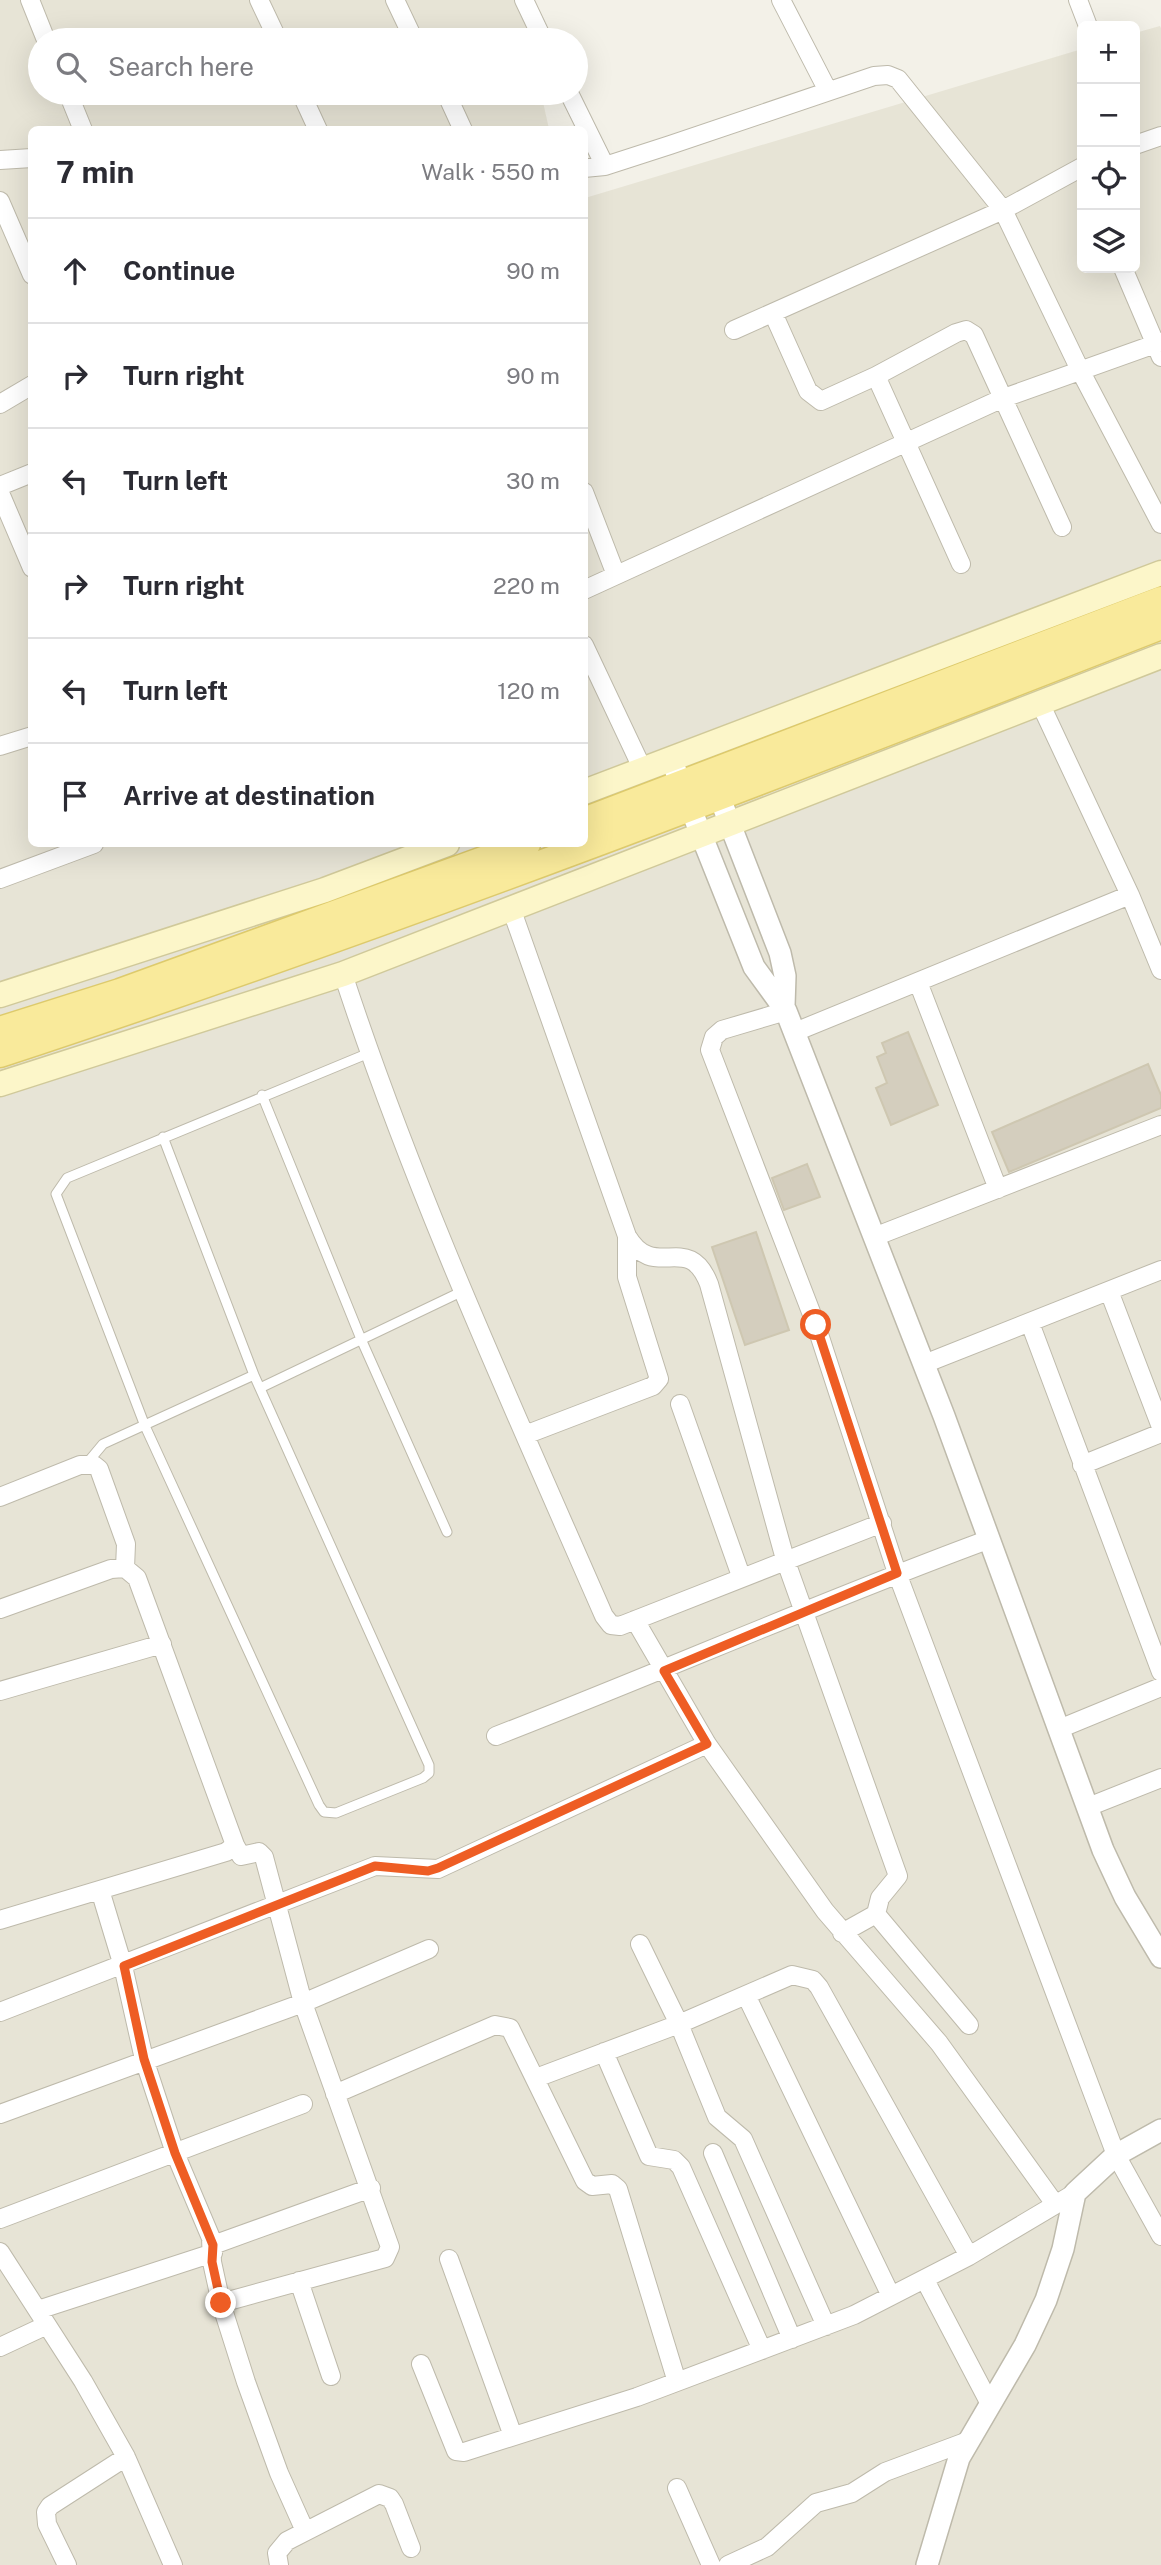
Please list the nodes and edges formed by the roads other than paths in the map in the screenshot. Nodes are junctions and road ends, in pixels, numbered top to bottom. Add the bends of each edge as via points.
1 (30, 0) edge
2 (395, 0) edge
3 (524, 0) edge
4 (781, 0) edge
5 (1078, 0) edge
6 (260, 1) edge
7 (1086, 21) edge
8 (41, 28) edge
9 (272, 28) edge
10 (408, 28) edge
11 (537, 28) edge
12 (828, 91) junction
13 (73, 105) edge
14 (307, 105) edge
15 (452, 105) edge
16 (575, 105) edge
17 (81, 126) edge
18 (316, 126) edge
19 (461, 126) edge
20 (585, 126) edge
21 (588, 132) edge
22 (1161, 136) edge
23 (1140, 143) edge
24 (28, 158) edge
25 (0, 160) edge
26 (605, 166) junction
27 (588, 168) edge
28 (1077, 172) edge
29 (0, 201) edge
30 (1003, 210) junction
31 (28, 266) edge
32 (1125, 273) edge
33 (773, 313) junction
34 (734, 330) dead end
35 (1159, 348) edge
36 (1081, 372) junction
37 (876, 376) junction
38 (28, 387) edge
39 (1001, 399) junction
40 (0, 404) edge
41 (906, 444) junction
42 (28, 475) edge
43 (0, 486) edge
44 (0, 493) edge
45 (588, 502) edge
46 (1161, 524) edge
47 (1062, 527) dead end
48 (28, 559) edge
49 (961, 564) dead end
50 (1161, 573) edge
51 (616, 575) junction
52 (588, 588) edge
53 (1161, 600) edge
54 (1161, 626) edge
55 (588, 653) edge
56 (1161, 656) edge
57 (1040, 703) junction
58 (28, 737) edge
59 (0, 746) edge
60 (643, 769) junction
61 (710, 772) junction
62 (681, 782) junction
63 (588, 790) edge
64 (588, 819) edge
65 (730, 824) junction
66 (588, 834) edge
67 (702, 836) junction
68 (86, 847) edge
69 (438, 847) edge
70 (519, 847) edge
71 (565, 847) edge
72 (0, 879) edge
73 (1130, 895) junction
74 (511, 908) junction
75 (1161, 970) edge
76 (343, 974) junction
77 (918, 982) junction
78 (0, 995) edge
79 (785, 1009) junction
80 (0, 1030) edge
81 (795, 1032) junction
82 (369, 1052) junction
83 (0, 1054) edge
84 (0, 1084) edge
85 (262, 1096) junction
86 (1161, 1125) edge
87 (163, 1137) junction
88 (998, 1189) junction
89 (626, 1236) junction
90 (874, 1237) junction
91 (1161, 1270) edge
92 (463, 1291) junction
93 (1109, 1291) junction
94 (1030, 1323) junction
95 (361, 1339) junction
96 (924, 1364) junction
97 (254, 1375) junction
98 (260, 1388) junction
99 (680, 1404) dead end
100 (145, 1426) junction
101 (1161, 1427) edge
102 (1161, 1433) edge
103 (525, 1434) junction
104 (88, 1462) junction
105 (1082, 1465) junction
106 (0, 1497) edge
107 (882, 1523) junction
108 (447, 1532) dead end
109 (990, 1539) junction
110 (785, 1559) junction
111 (125, 1568) junction
112 (897, 1573) junction
113 (741, 1576) junction
114 (0, 1609) edge
115 (802, 1614) junction
116 (635, 1620) junction
117 (162, 1644) junction
118 (664, 1671) junction
119 (1161, 1672) edge
120 (1161, 1687) edge
121 (0, 1691) edge
122 (1059, 1729) junction
123 (496, 1736) dead end
124 (707, 1744) junction
125 (1161, 1778) edge
126 (1088, 1807) junction
127 (235, 1845) junction
128 (100, 1890) junction
129 (277, 1906) junction
130 (876, 1913) junction
131 (0, 1920) edge
132 (842, 1933) junction
133 (640, 1944) dead end
134 (429, 1949) dead end
135 (1161, 1957) edge
136 (124, 1966) junction
137 (746, 1995) junction
138 (303, 2003) junction
139 (0, 2012) edge
140 (679, 2024) junction
141 (969, 2025) dead end
142 (604, 2052) junction
143 (144, 2059) junction
144 (536, 2078) junction
145 (335, 2094) junction
146 (303, 2104) dead end
147 (0, 2114) edge
148 (1161, 2130) edge
149 (175, 2153) junction
150 (713, 2153) dead end
151 (1116, 2155) junction
152 (371, 2188) junction
153 (1075, 2193) junction
154 (1055, 2204) junction
155 (0, 2219) edge
156 (1161, 2236) edge
157 (213, 2249) junction
158 (0, 2252) edge
159 (969, 2256) junction
160 (449, 2259) dead end
161 (925, 2280) junction
162 (299, 2281) junction
163 (891, 2296) junction
164 (221, 2303) junction
165 (42, 2318) junction
166 (826, 2326) junction
167 (792, 2339) junction
168 (0, 2347) edge
169 (762, 2350) junction
170 (421, 2364) dead end
171 (331, 2376) dead end
172 (677, 2382) junction
173 (989, 2402) junction
174 (513, 2436) junction
175 (968, 2441) junction
176 (126, 2457) junction
177 (677, 2488) dead end
178 (305, 2531) junction
179 (411, 2548) dead end
180 (67, 2565) edge
181 (173, 2565) edge
182 (279, 2565) edge
183 (710, 2565) edge
184 (728, 2565) edge
185 (927, 2565) edge

1 - 8 street
2 - 10 street
3 - 11 street
4 - 12 street
5 - 7 street
6 - 9 street
12 - 26 street
12 - 30 street via 874,76 898,79
13 - 17 street
14 - 18 street
15 - 19 street
16 - 20 street
21 - 26 street
22 - 23 street
24 - 25 street
26 - 27 street
28 - 30 street
29 - 31 street
30 - 33 street
30 - 36 street
32 - 35 street
33 - 34 street
33 - 37 street via 813,397 829,399
35 - 36 street
36 - 39 street
36 - 46 street
37 - 39 street via 966,330 981,346
37 - 41 street
38 - 40 street
39 - 41 street
39 - 47 street
41 - 49 street
41 - 51 street
42 - 43 street
44 - 48 street
45 - 51 street
50 - 61 main road
51 - 52 street
53 - 61 main road
54 - 61 main road
55 - 60 street
56 - 57 main road
57 - 65 main road
57 - 73 street
58 - 59 street
60 - 62 main road
60 - 63 main road
61 - 62 main road
61 - 62 main road
61 - 65 street
62 - 64 main road
62 - 66 main road
62 - 67 street
65 - 67 main road
65 - 79 street via 783,965
67 - 74 main road
67 - 79 street via 754,967
68 - 72 street
69 - 78 main road via 325,890
70 - 80 main road via 120,992
71 - 83 main road via 526,869
73 - 75 street
73 - 77 street
74 - 76 main road
74 - 89 street
76 - 82 street
76 - 84 main road
77 - 81 street
77 - 88 street
79 - 81 street
79 - 107 street via 722,1030 710,1051 816,1325
81 - 90 street
82 - 85 lane
82 - 92 street
85 - 87 lane
85 - 95 lane
86 - 88 street
87 - 97 lane
87 - 100 lane via 67,1178 56,1194
88 - 90 street
89 - 103 street via 627,1277 659,1379 653,1386
89 - 110 street via 645,1257 681,1256 702,1266
90 - 96 street
91 - 93 street
92 - 95 lane
92 - 103 street
93 - 94 street
93 - 101 street
94 - 96 street
94 - 105 street
95 - 98 lane
95 - 108 lane
96 - 109 street
97 - 98 lane
97 - 100 lane
98 - 100 lane via 429,1765 423,1778 336,1813 324,1812 319,1805
99 - 113 street
100 - 104 lane via 103,1444
102 - 105 street
103 - 116 street via 604,1616 611,1625
104 - 106 street
104 - 111 street via 99,1469 121,1532 128,1553
105 - 119 street
107 - 110 street
107 - 112 street
109 - 112 street
109 - 122 street
110 - 113 street
110 - 115 street
111 - 114 street
111 - 117 street via 144,1591
112 - 115 street
112 - 151 street
113 - 116 street
115 - 118 street
115 - 130 street via 898,1876 880,1898
116 - 118 street
117 - 121 street
117 - 127 street
118 - 123 street
118 - 124 street
120 - 122 street
122 - 126 street
124 - 129 street via 438,1868 375,1866
124 - 132 street
125 - 126 street
126 - 135 street via 1125,1897
127 - 128 street via 226,1853
127 - 129 street via 241,1856 262,1854
128 - 131 street
128 - 136 street
129 - 136 street
129 - 138 street
130 - 132 street
130 - 141 street
132 - 154 street via 939,2043
133 - 140 street
134 - 138 street
136 - 139 street
136 - 143 street
137 - 140 street
137 - 159 street via 792,1975 813,1980 819,1987
137 - 163 street
138 - 143 street
138 - 145 street
140 - 142 street
140 - 166 street via 717,2117 743,2139
142 - 144 street
142 - 169 street via 649,2156 674,2160 681,2167
143 - 147 street
143 - 149 street
144 - 145 street via 510,2028 495,2025
144 - 172 street via 585,2181 618,2189
145 - 152 street
146 - 149 street
148 - 151 street
149 - 155 street
149 - 157 street
150 - 167 street
151 - 153 street
151 - 156 street
152 - 157 street
152 - 162 street via 389,2254
153 - 154 street
153 - 173 street via 1046,2300 1025,2345
154 - 159 street
157 - 164 street
157 - 165 street
158 - 165 street
159 - 161 street
160 - 174 street
161 - 163 street
161 - 173 street
162 - 164 street
162 - 171 street
163 - 166 street
164 - 178 street via 279,2473
165 - 168 street
165 - 176 street
166 - 167 street
167 - 169 street
169 - 172 street
170 - 174 street via 456,2451
172 - 174 street
173 - 175 street
175 - 184 street via 885,2472 852,2493 816,2503 767,2547
175 - 185 street via 953,2472
176 - 180 street via 46,2512
176 - 181 street
177 - 183 street
178 - 179 street via 385,2494 394,2504
178 - 182 street via 281,2547

